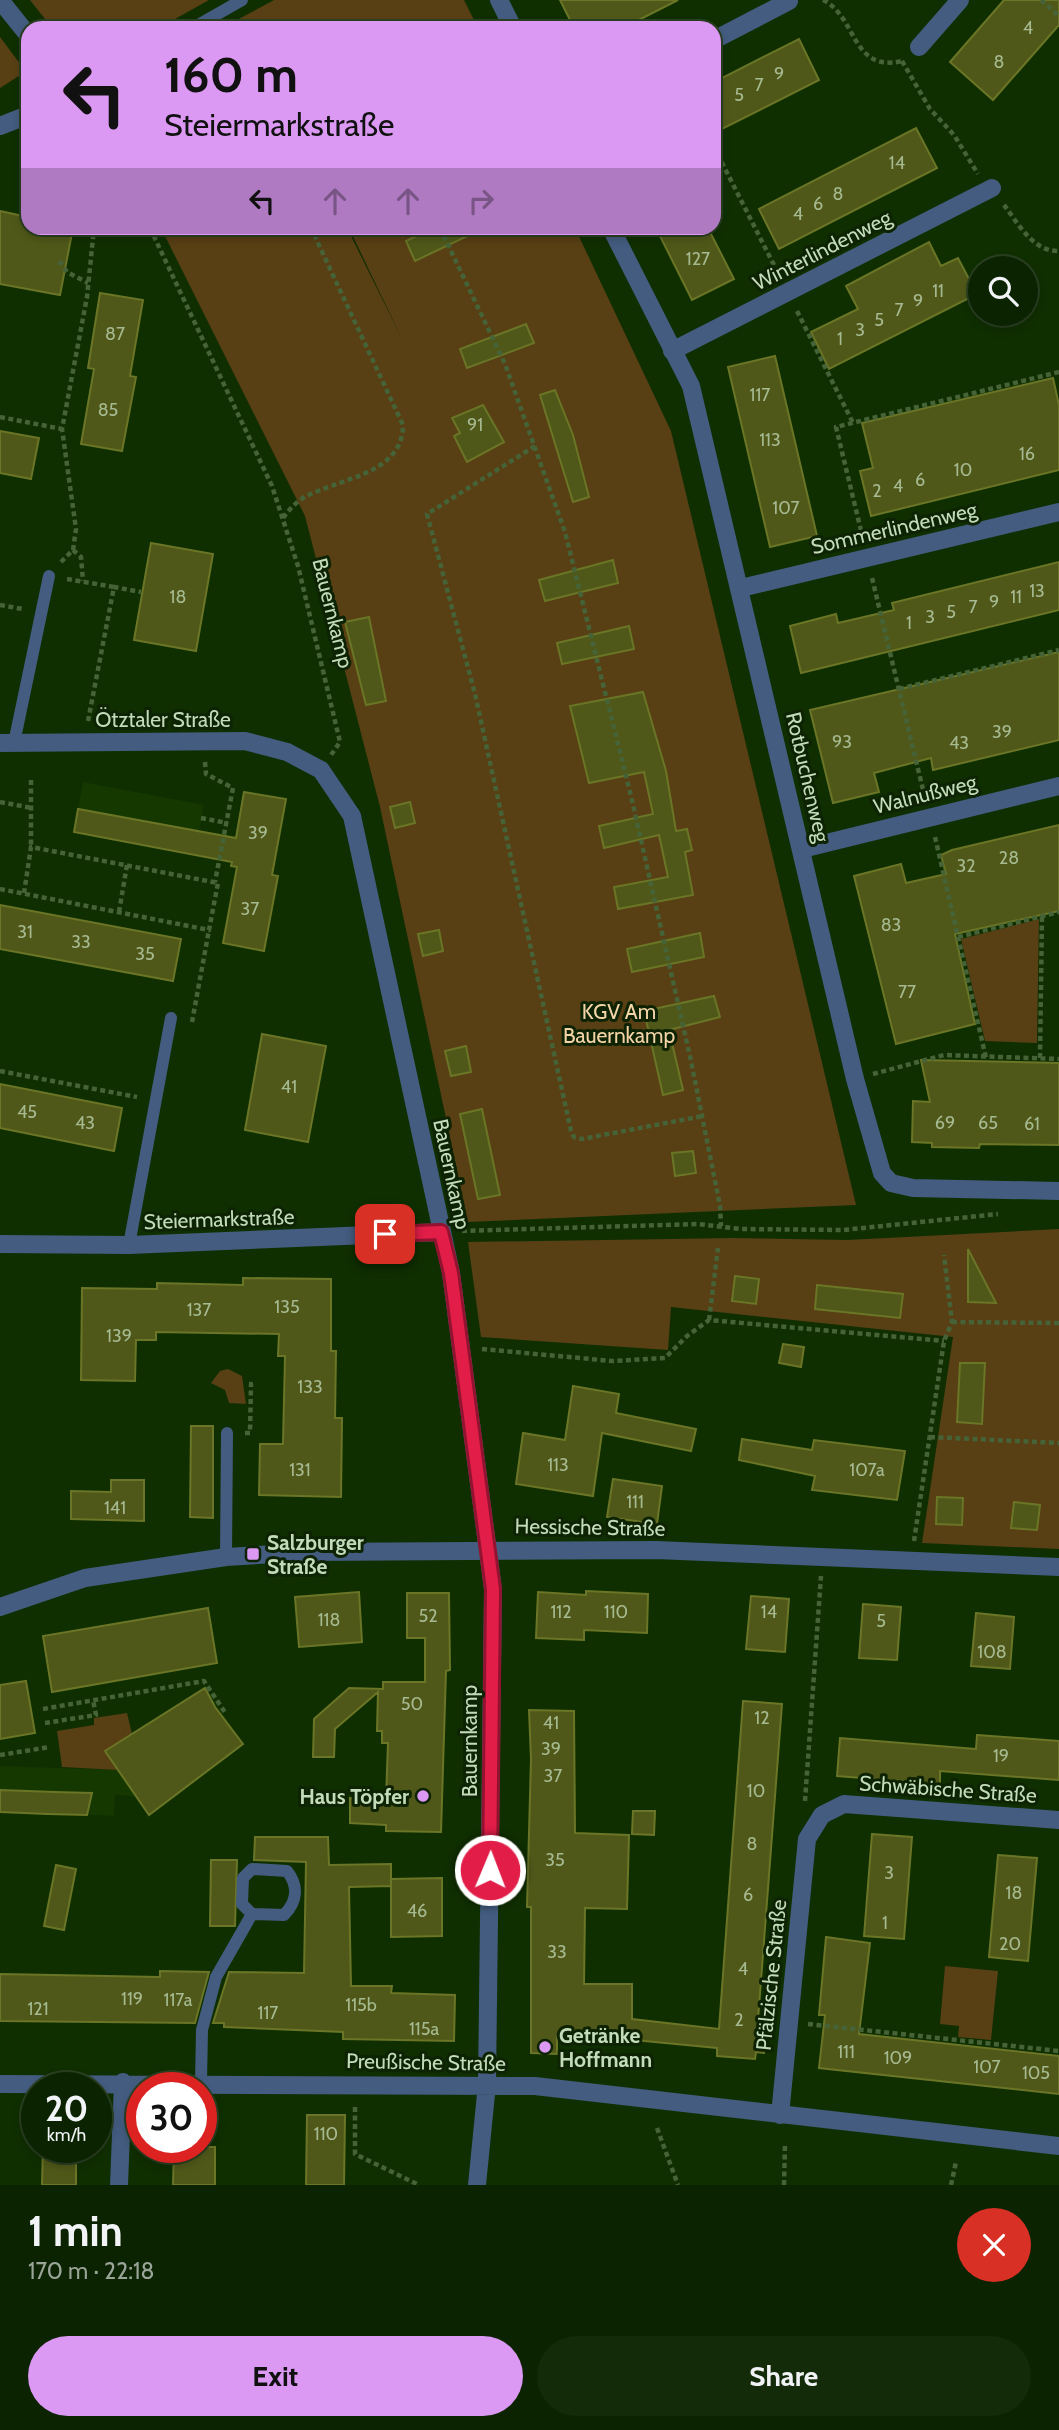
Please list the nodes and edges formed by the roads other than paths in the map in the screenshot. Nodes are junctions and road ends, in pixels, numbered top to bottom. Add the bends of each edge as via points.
1 (0, 0) edge
2 (242, 0) edge
3 (499, 0) edge
4 (960, 0) edge
5 (789, 1) edge
6 (205, 21) edge
7 (510, 21) edge
8 (21, 26) edge
9 (721, 36) edge
10 (919, 47) road end
11 (21, 118) edge
12 (0, 126) edge
13 (992, 188) dead end
14 (614, 235) edge
15 (672, 351) junction
16 (1059, 512) edge
17 (49, 576) road end
18 (741, 588) junction
19 (7, 743) edge
20 (321, 770) joint
21 (1059, 786) edge
22 (802, 849) junction
23 (172, 1017) dead end
24 (1059, 1191) edge
25 (441, 1232) junction
26 (0, 1244) edge
27 (129, 1245) junction
28 (227, 1433) road end
29 (486, 1549) junction
30 (226, 1557) junction
31 (1059, 1567) edge
32 (0, 1607) edge
33 (1059, 1820) edge
34 (807, 1839) joint
35 (252, 1914) junction
36 (201, 2072) edge
37 (123, 2082) junction
38 (126, 2082) edge
39 (217, 2083) edge
40 (0, 2084) edge
41 (487, 2084) junction
42 (780, 2115) junction
43 (1059, 2146) edge
44 (119, 2185) edge
45 (477, 2185) edge

1 - 8 street
2 - 6 lane
3 - 7 street
4 - 10 street
5 - 9 street
11 - 12 street
13 - 15 street, Winterlindenweg
14 - 15 street, Rotbuchenweg
15 - 18 street, Rotbuchenweg via 691,386
16 - 18 street, Sommerlindenweg
17 - 19 lane
18 - 22 street, Rotbuchenweg
19 - 20 street, Ötztaler Straße via 245,741 287,752
20 - 25 street, Bauernkamp via 352,816
21 - 22 street, Walnußweg
22 - 24 street, Rotbuchenweg via 855,1079 880,1166 891,1183 913,1188
23 - 27 lane
25 - 27 street, Steiermarkstraße
25 - 29 street, Bauernkamp via 451,1273
26 - 27 street, Steiermarkstraße
28 - 30 lane
29 - 30 street, Hessische Straße
29 - 31 street, Hessische Straße via 656,1550
29 - 41 street, Bauernkamp via 493,1589
30 - 32 street, Hessische Straße via 85,1578
33 - 34 street, Schwäbische Straße via 844,1804 822,1815
34 - 42 street, Pfälzische Straße
35 - 35 lane via 284,1915 294,1905 295,1881 288,1871 252,1869 243,1878 242,1904
35 - 36 lane via 216,1978 202,2030
37 - 38 street, Preußische Straße
37 - 40 street, Preußische Straße
37 - 44 street
39 - 41 street, Preußische Straße
41 - 42 street, Preußische Straße
41 - 45 street, Bauernkamp
42 - 43 street, Preußische Straße

